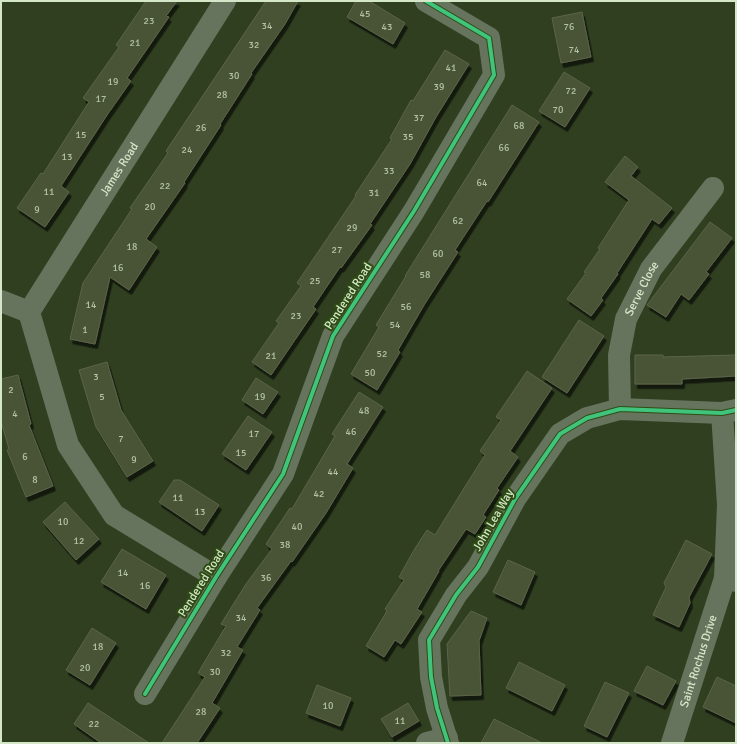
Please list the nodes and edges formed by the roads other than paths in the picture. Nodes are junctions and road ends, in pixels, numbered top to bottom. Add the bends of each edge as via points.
1 (225, 1) edge
2 (426, 1) edge
3 (713, 188) dead end
4 (1, 301) edge
5 (28, 312) junction
6 (620, 409) junction
7 (729, 411) edge
8 (216, 577) junction
9 (730, 580) edge
10 (145, 694) dead end
11 (441, 741) edge
12 (672, 743) edge

1 - 5 street, James Road
2 - 8 street, Pendered Road via 489,38 494,75 414,211 333,336 283,474
3 - 6 street, Serve Close via 651,269 626,319 619,355
4 - 5 street
5 - 8 street, Pendered Road via 68,445 114,515
6 - 7 street, John Lea Way
6 - 11 street, John Lea Way via 587,418 560,434 515,499 478,568 456,595 429,640 431,677
7 - 9 street, Saint Rochus Drive
8 - 10 street, Pendered Road
9 - 12 street, Saint Rochus Drive

